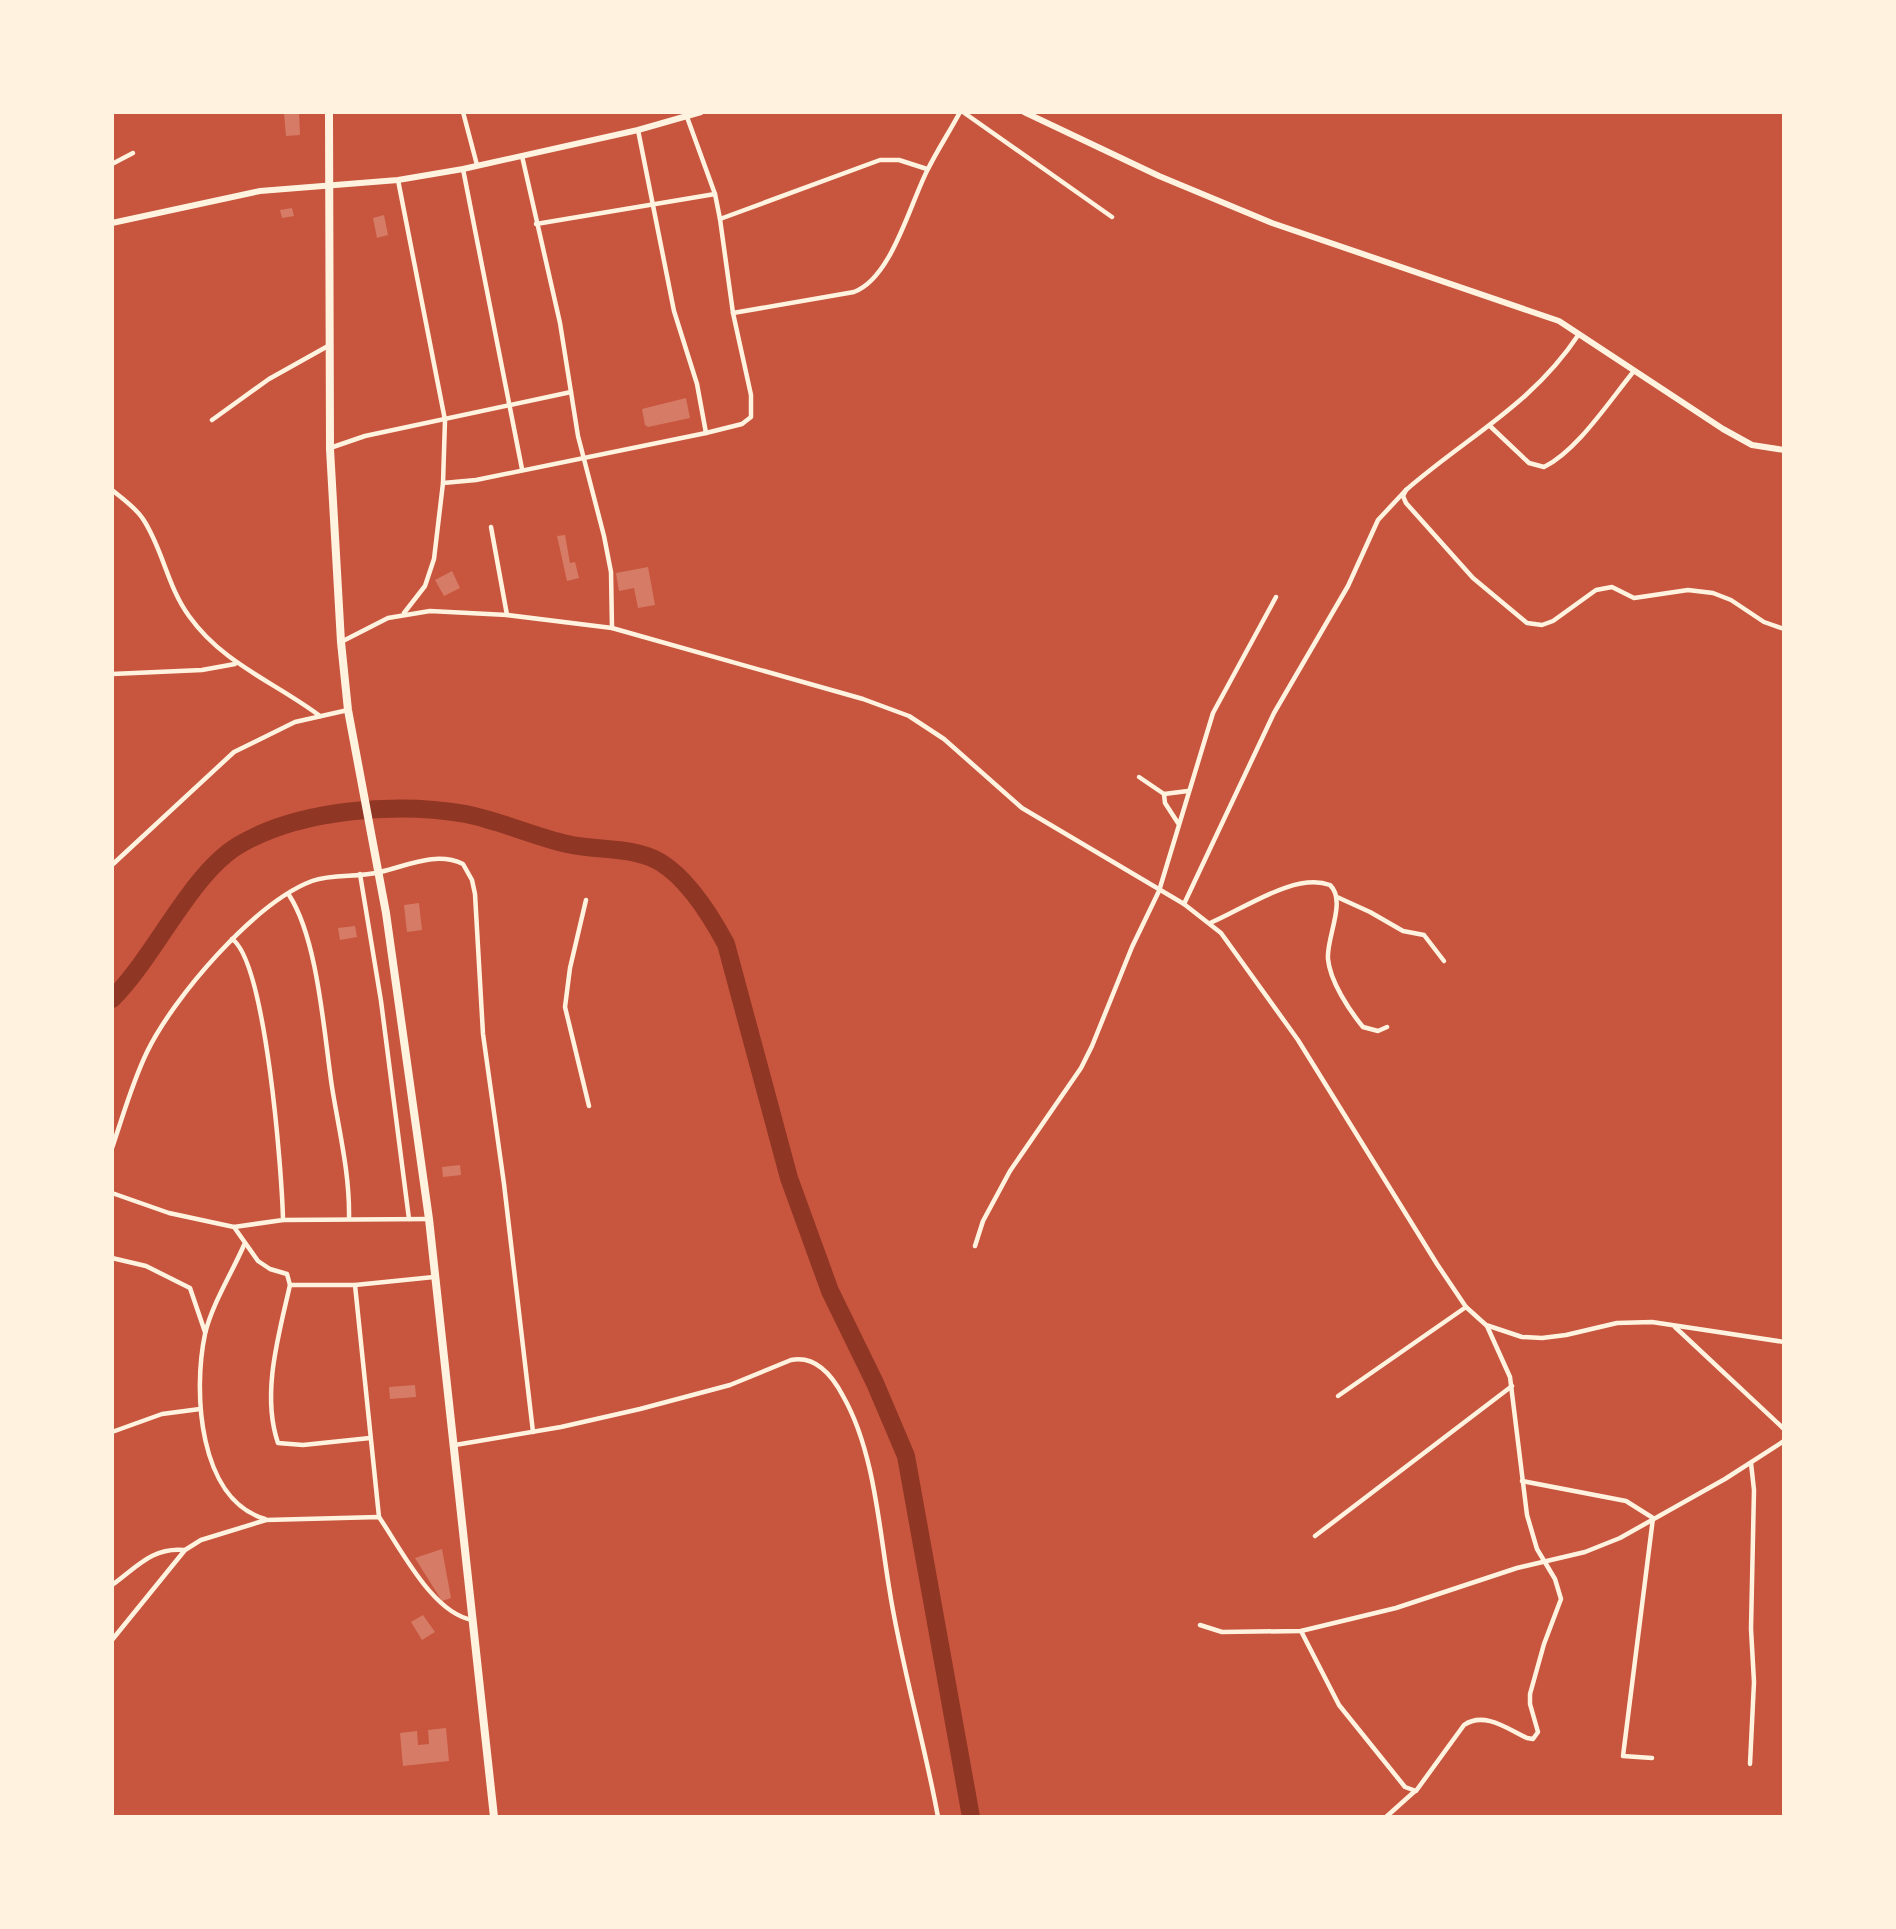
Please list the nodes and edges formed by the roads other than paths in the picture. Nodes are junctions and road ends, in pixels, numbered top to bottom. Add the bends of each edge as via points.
1 (329, 112) edge
2 (463, 112) edge
3 (701, 112) edge
4 (961, 112) edge
5 (1024, 112) edge
6 (687, 117) junction
7 (638, 130) junction
8 (133, 153) dead end
9 (522, 156) junction
10 (112, 164) edge
11 (477, 165) junction
12 (463, 169) junction
13 (927, 169) junction
14 (398, 180) junction
15 (330, 186) junction
16 (715, 194) junction
17 (652, 205) junction
18 (1112, 217) dead end
19 (720, 219) junction
20 (112, 223) edge
21 (536, 224) junction
22 (733, 313) junction
23 (1580, 333) junction
24 (328, 346) junction
25 (1634, 371) junction
26 (571, 392) junction
27 (510, 405) junction
28 (212, 420) dead end
29 (445, 420) junction
30 (1492, 427) junction
31 (706, 433) junction
32 (330, 449) junction
33 (1784, 450) edge
34 (584, 457) junction
35 (522, 469) junction
36 (443, 483) junction
37 (112, 490) edge
38 (1406, 490) junction
39 (491, 527) dead end
40 (1276, 597) dead end
41 (403, 614) junction
42 (507, 615) junction
43 (612, 628) junction
44 (1784, 629) edge
45 (341, 642) junction
46 (236, 664) junction
47 (112, 674) edge
48 (348, 710) junction
49 (320, 716) junction
50 (1139, 776) dead end
51 (1188, 791) junction
52 (1164, 794) junction
53 (1178, 824) junction
54 (112, 865) edge
55 (379, 873) junction
56 (360, 874) junction
57 (1159, 891) junction
58 (289, 895) junction
59 (1337, 898) junction
60 (586, 900) dead end
61 (1184, 904) junction
62 (1210, 923) junction
63 (232, 939) junction
64 (1444, 961) dead end
65 (1387, 1027) dead end
66 (589, 1105) dead end
67 (112, 1148) edge
68 (112, 1193) edge
69 (349, 1219) junction
70 (409, 1219) junction
71 (429, 1219) junction
72 (283, 1220) junction
73 (234, 1227) junction
74 (244, 1245) junction
75 (975, 1246) dead end
76 (112, 1258) edge
77 (434, 1277) junction
78 (290, 1285) junction
79 (355, 1285) junction
80 (1466, 1307) junction
81 (1486, 1325) junction
82 (1674, 1326) junction
83 (206, 1333) junction
84 (1784, 1342) edge
85 (1511, 1386) junction
86 (1338, 1396) dead end
87 (200, 1409) junction
88 (1784, 1429) edge
89 (112, 1432) edge
90 (533, 1432) junction
91 (370, 1438) junction
92 (1784, 1441) edge
93 (453, 1445) junction
94 (1751, 1463) junction
95 (1522, 1481) junction
96 (379, 1517) junction
97 (1653, 1518) junction
98 (266, 1520) junction
99 (1315, 1536) dead end
100 (184, 1550) junction
101 (1543, 1563) junction
102 (112, 1585) edge
103 (474, 1620) junction
104 (1200, 1625) dead end
105 (1301, 1631) junction
106 (112, 1640) edge
107 (1652, 1758) dead end
108 (1750, 1764) dead end
109 (1416, 1791) junction
110 (494, 1817) edge
111 (938, 1817) edge
112 (1386, 1817) edge

1 - 15 highway
2 - 11 street
3 - 6 street
4 - 13 street
4 - 18 street
5 - 23 street via 1272,223 1534,311
6 - 7 street
6 - 16 street
7 - 9 street
7 - 17 street
8 - 10 street
9 - 11 street
9 - 21 street
11 - 12 street
12 - 14 street
12 - 27 street
13 - 19 street via 899,160 880,160
13 - 22 street via 881,269 862,289
14 - 15 street
14 - 29 street
15 - 20 street via 260,191
15 - 24 highway
16 - 17 street
16 - 19 street
17 - 21 street
17 - 31 street
19 - 22 street
21 - 26 street
22 - 31 street via 752,412 742,424
23 - 25 street
23 - 30 street via 1546,378
24 - 28 street via 261,384
24 - 32 highway
25 - 30 street via 1589,427 1545,467 1529,463
25 - 33 street via 1752,445
26 - 27 street
26 - 34 street
27 - 29 street
27 - 35 street
29 - 32 street via 365,436
29 - 36 street
30 - 38 street
31 - 34 street
32 - 45 highway
34 - 35 street
34 - 43 street via 611,572
35 - 36 street
36 - 41 street via 430,574
37 - 46 street via 141,516 189,617
38 - 44 street via 1406,503 1473,578 1527,623 1553,621 1596,590 1612,587 1634,598 1688,590 1713,593
38 - 61 street via 1378,520 1348,586 1274,712
39 - 42 street
40 - 51 street via 1213,713
41 - 42 street
41 - 45 street
42 - 43 street
43 - 57 street via 909,716 944,739 1022,808
45 - 48 highway
46 - 47 street
46 - 49 street
48 - 49 street
48 - 55 highway
49 - 54 street via 272,731 234,752
50 - 52 street
51 - 52 street
51 - 53 street
52 - 53 street
53 - 57 street
55 - 56 street
55 - 71 highway
55 - 90 street via 447,858 463,864 472,880 483,1034
56 - 58 street via 311,881
56 - 70 street
57 - 61 street
57 - 75 street via 1081,1068 1010,1171
58 - 63 street
58 - 69 street via 303,927 321,1009 346,1164
59 - 62 street via 1333,888 1322,882 1294,884
59 - 64 street via 1403,931 1424,935
59 - 65 street via 1328,952 1332,974 1363,1027 1378,1031
60 - 66 street via 569,968 565,1007
61 - 62 street
62 - 80 street via 1298,1040
63 - 67 street via 193,984 148,1049
63 - 72 street via 244,955 259,1001
68 - 73 street via 169,1213
69 - 70 street
69 - 72 street
70 - 71 street
71 - 77 highway
72 - 73 street
73 - 74 street
74 - 78 street via 264,1266 287,1273
74 - 83 street
76 - 83 street via 146,1266 190,1288
77 - 79 street
77 - 93 highway
78 - 79 street
78 - 91 street via 273,1377 278,1443
79 - 91 street
80 - 81 street
80 - 86 street
81 - 82 street via 1522,1338 1566,1335 1634,1321
81 - 85 street via 1507,1367
82 - 84 street
82 - 88 street
83 - 87 street
85 - 95 street
85 - 99 street
87 - 89 street via 162,1414
87 - 98 street via 218,1478 236,1504
90 - 93 street
90 - 111 street via 708,1391 791,1360 801,1358 819,1365 845,1398 876,1496 891,1597
91 - 96 street
92 - 94 street
93 - 103 highway
94 - 97 street
94 - 108 street via 1754,1690
95 - 97 street via 1626,1502
95 - 101 street via 1527,1515
96 - 98 street
96 - 103 street via 437,1601 455,1616
97 - 101 street via 1603,1545
97 - 107 street via 1623,1756
98 - 100 street via 222,1531
100 - 102 street via 151,1554
100 - 106 street
101 - 105 street via 1396,1608
101 - 109 street via 1555,1579 1561,1599 1530,1694 1538,1732 1527,1738 1488,1720 1469,1722
103 - 110 highway
104 - 105 street via 1222,1632
105 - 109 street via 1339,1705 1390,1772
109 - 112 street

